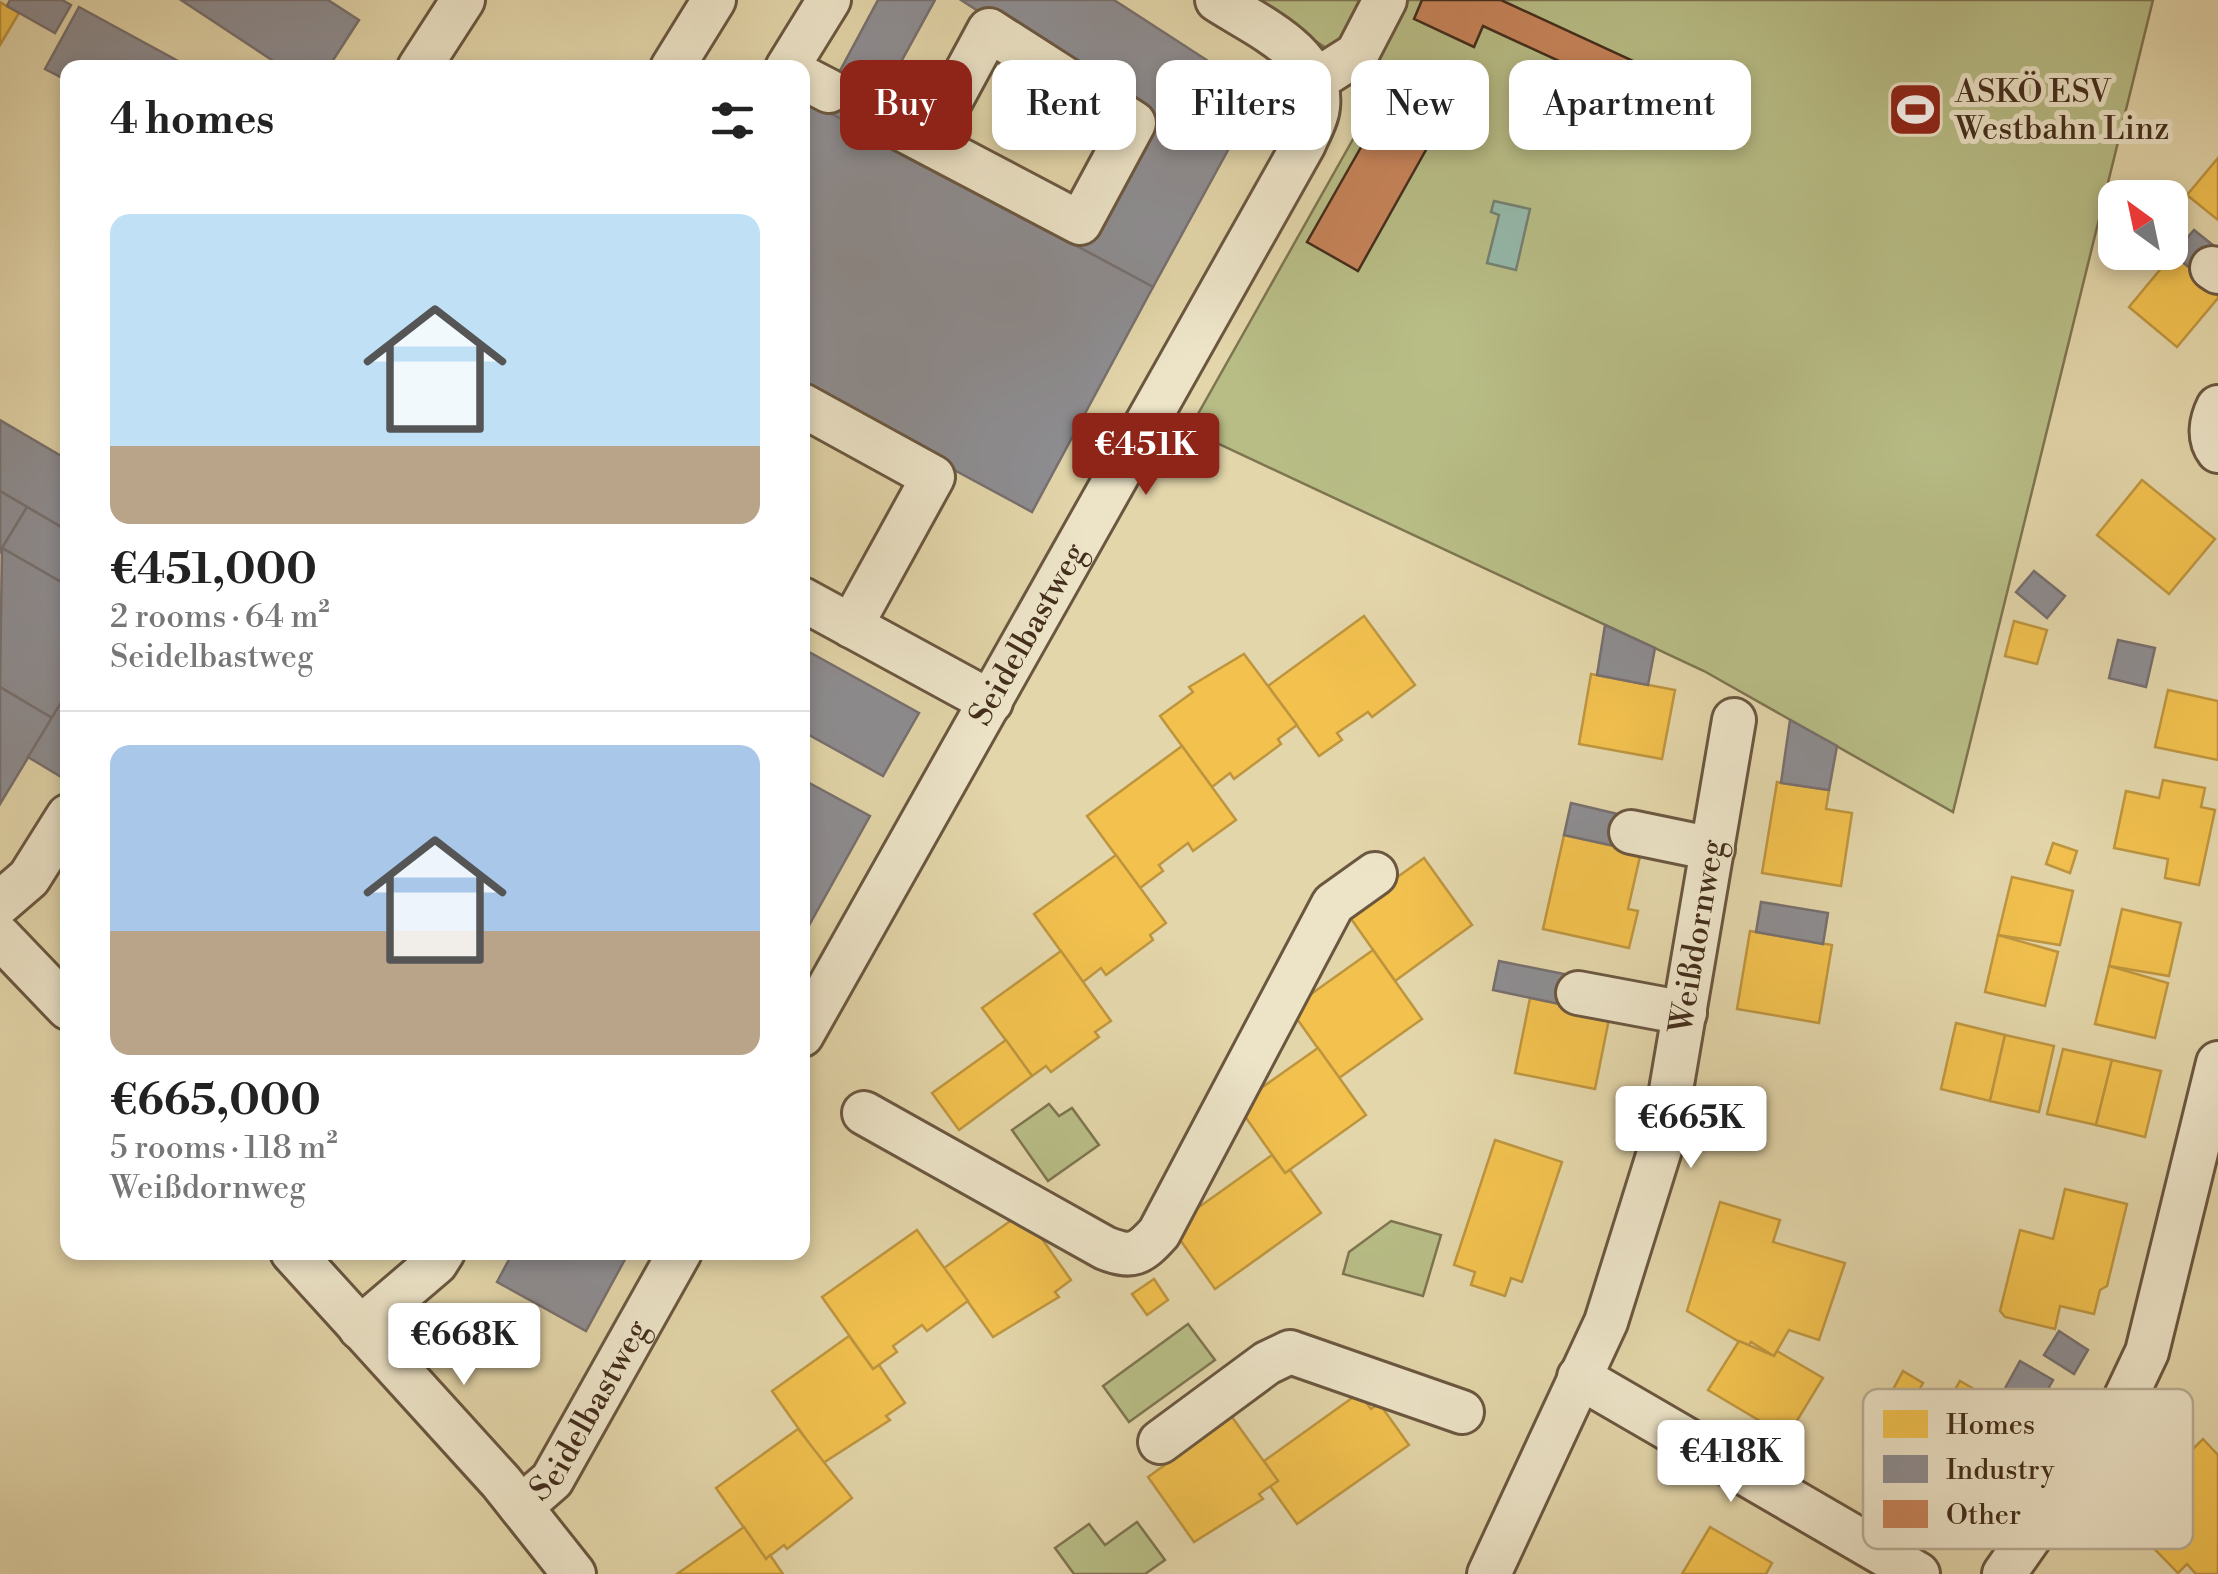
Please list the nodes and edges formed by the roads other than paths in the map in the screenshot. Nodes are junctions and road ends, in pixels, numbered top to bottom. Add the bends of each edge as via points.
1 (714, 0) edge
2 (830, 0) edge
3 (1217, 0) edge
4 (1384, 0) edge
5 (458, 2) edge
6 (425, 60) edge
7 (677, 60) edge
8 (792, 60) edge
9 (1299, 60) edge
10 (1331, 70) edge
11 (928, 143) joint
12 (1301, 150) edge
13 (2218, 406) edge
14 (810, 409) edge
15 (2218, 451) edge
16 (810, 603) edge
17 (851, 626) junction
18 (990, 702) junction
19 (1734, 720) dead end
20 (60, 829) edge
21 (1632, 832) dead end
22 (1713, 849) junction
23 (1375, 874) dead end
24 (0, 903) edge
25 (0, 938) edge
26 (1578, 993) dead end
27 (60, 1000) edge
28 (1685, 1013) junction
29 (810, 1021) edge
30 (2218, 1063) edge
31 (864, 1113) dead end
32 (299, 1260) edge
33 (438, 1260) edge
34 (676, 1260) edge
35 (360, 1328) junction
36 (1579, 1376) junction
37 (2129, 1389) edge
38 (1462, 1412) dead end
39 (1160, 1442) dead end
40 (521, 1507) junction
41 (1863, 1542) edge
42 (1875, 1549) edge
43 (2021, 1549) edge
44 (574, 1574) edge
45 (1489, 1574) edge
46 (1918, 1574) edge
47 (2004, 1574) edge

1 - 7 street
2 - 8 street
3 - 9 street via 1286,44
4 - 10 street via 1357,54
5 - 6 street
11 - 11 street via 1080,223 1134,123 989,30
12 - 18 street, Seidelbastweg
13 - 15 street via 2212,418
14 - 17 street via 933,477
16 - 17 street
17 - 18 street
18 - 29 street, Seidelbastweg
19 - 22 street, Weißdornweg
20 - 24 street via 29,878
21 - 22 street
22 - 28 street, Weißdornweg
23 - 31 street via 1333,904 1159,1233 1141,1253 1126,1256 1106,1248
25 - 27 street
26 - 28 street
28 - 36 street, Weißdornweg via 1662,1142 1606,1322
30 - 37 street via 2147,1352
32 - 35 street
33 - 35 street
34 - 40 street, Seidelbastweg via 552,1480
35 - 40 street
36 - 41 street
36 - 45 street, Weißdornweg
38 - 39 street via 1290,1352
40 - 44 street
42 - 46 street
43 - 47 street

